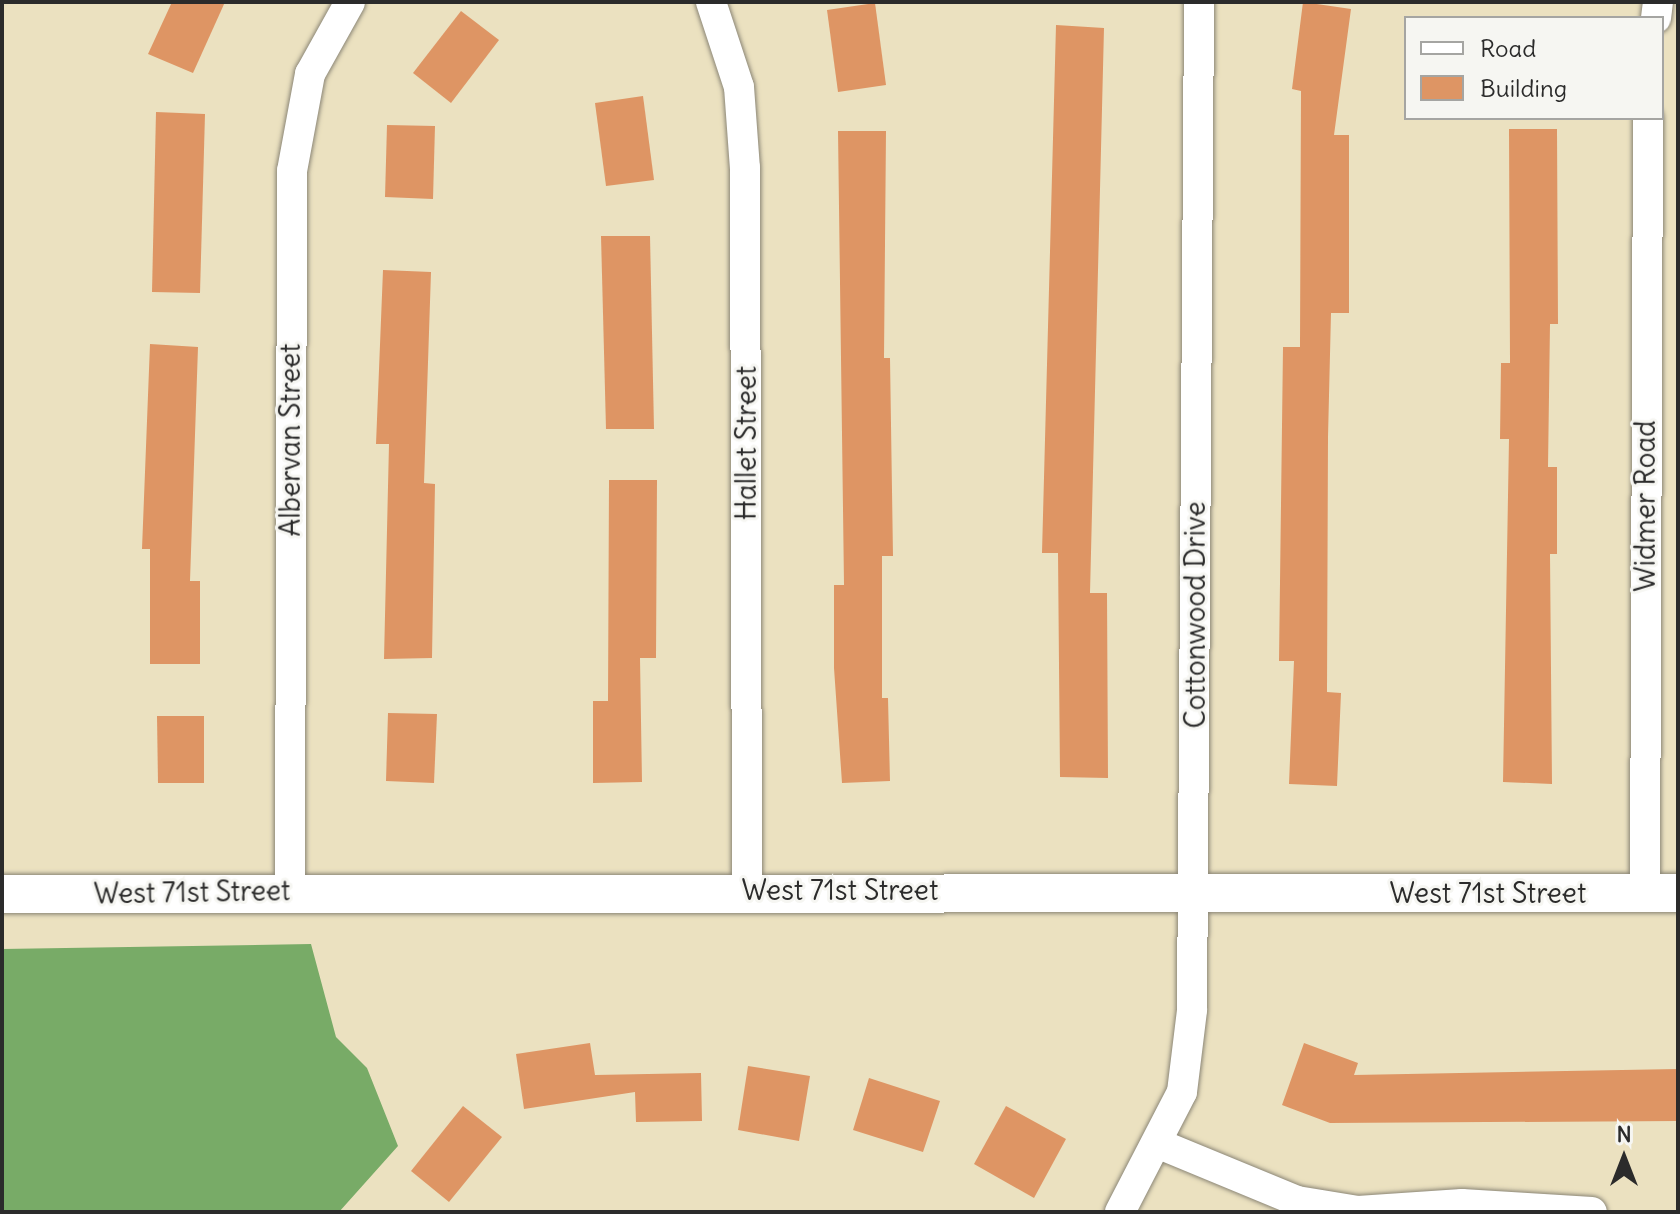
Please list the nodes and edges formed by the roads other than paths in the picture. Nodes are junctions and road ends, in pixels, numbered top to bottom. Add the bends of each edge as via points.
1 (350, 2) edge
2 (711, 2) edge
3 (1199, 2) edge
4 (1648, 120) edge
5 (747, 889) junction
6 (290, 891) junction
7 (1197, 892) junction
8 (1661, 893) edge
9 (2, 894) edge
10 (1159, 1144) junction
11 (1120, 1212) edge
12 (1592, 1212) edge

1 - 6 street, Albervan Street via 310,74 292,171
2 - 5 street, Hallet Street via 739,87 745,168
3 - 7 street, Cottonwood Drive
4 - 8 street, Widmer Road
5 - 6 street, West 71st Street
5 - 7 street, West 71st Street
6 - 9 street, West 71st Street
7 - 8 street, West 71st Street
7 - 10 street, Cottonwood Drive via 1182,1092
10 - 11 street, Cottonwood Drive
10 - 12 street via 1297,1201 1358,1211 1462,1204

